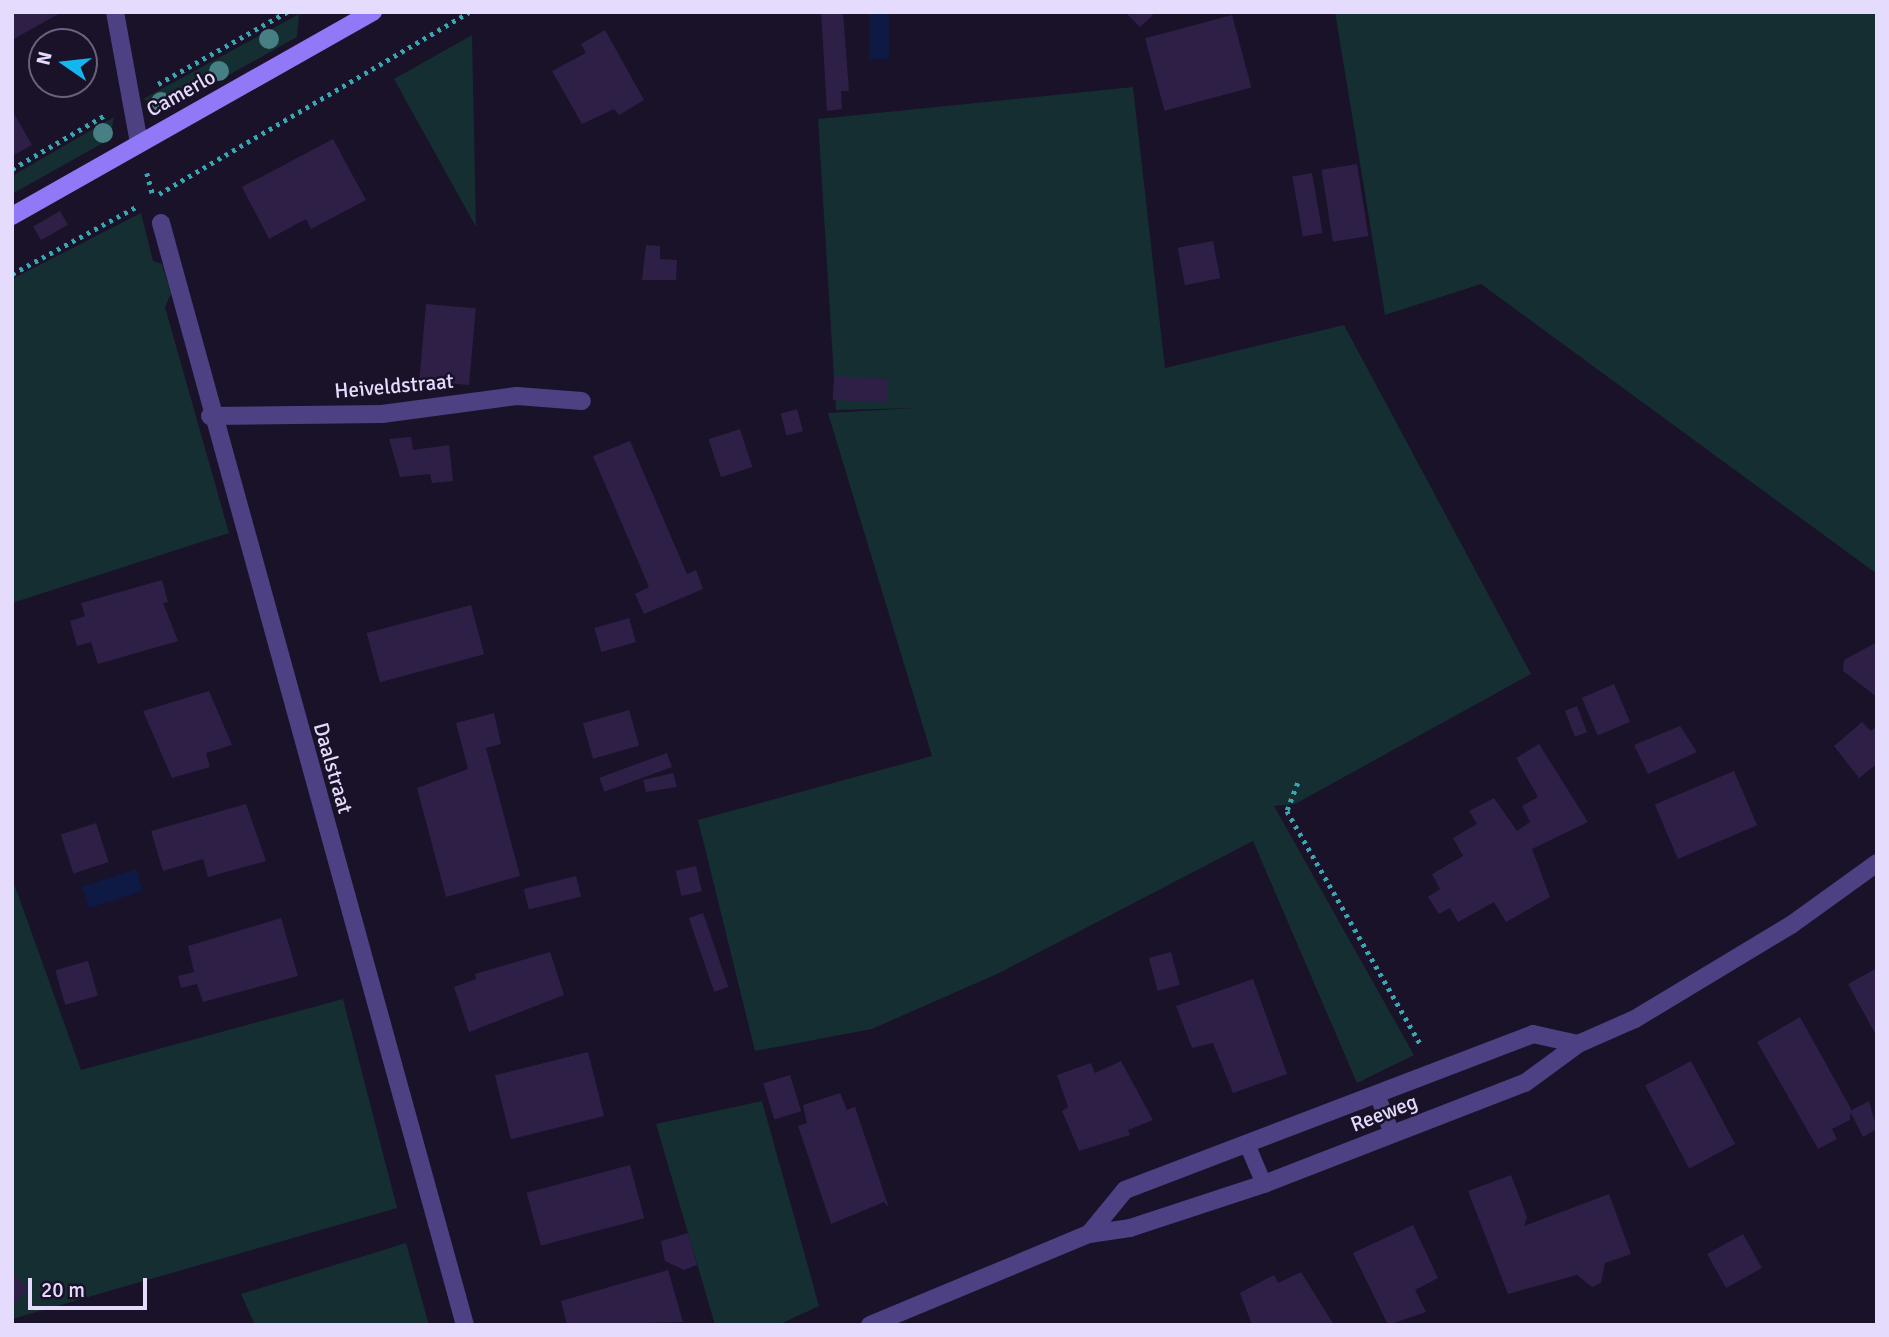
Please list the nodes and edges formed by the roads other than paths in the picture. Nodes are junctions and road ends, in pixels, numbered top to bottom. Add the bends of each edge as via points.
1 (115, 12) edge
2 (373, 12) edge
3 (139, 143) junction
4 (12, 216) edge
5 (161, 223) dead end
6 (582, 401) dead end
7 (210, 416) junction
8 (1877, 863) edge
9 (1578, 1044) junction
10 (1377, 1094) junction
11 (1392, 1134) junction
12 (1247, 1144) junction
13 (1264, 1184) junction
14 (1089, 1234) junction
15 (465, 1325) edge
16 (870, 1325) edge

1 - 3 street via 127,101
2 - 3 main road, Camerlo
3 - 4 main road, Camerlo
5 - 7 street, Daalstraat
6 - 7 street, Heiveldstraat via 517,396 382,414
7 - 15 street, Daalstraat
8 - 9 street, Reeweg via 1780,932 1635,1019
9 - 10 street via 1534,1034
9 - 11 street, Reeweg via 1525,1083
10 - 11 lane
10 - 12 street
11 - 13 street, Reeweg
12 - 13 lane
12 - 14 street via 1125,1190
13 - 14 street, Reeweg via 1130,1228
14 - 16 street, Reeweg

